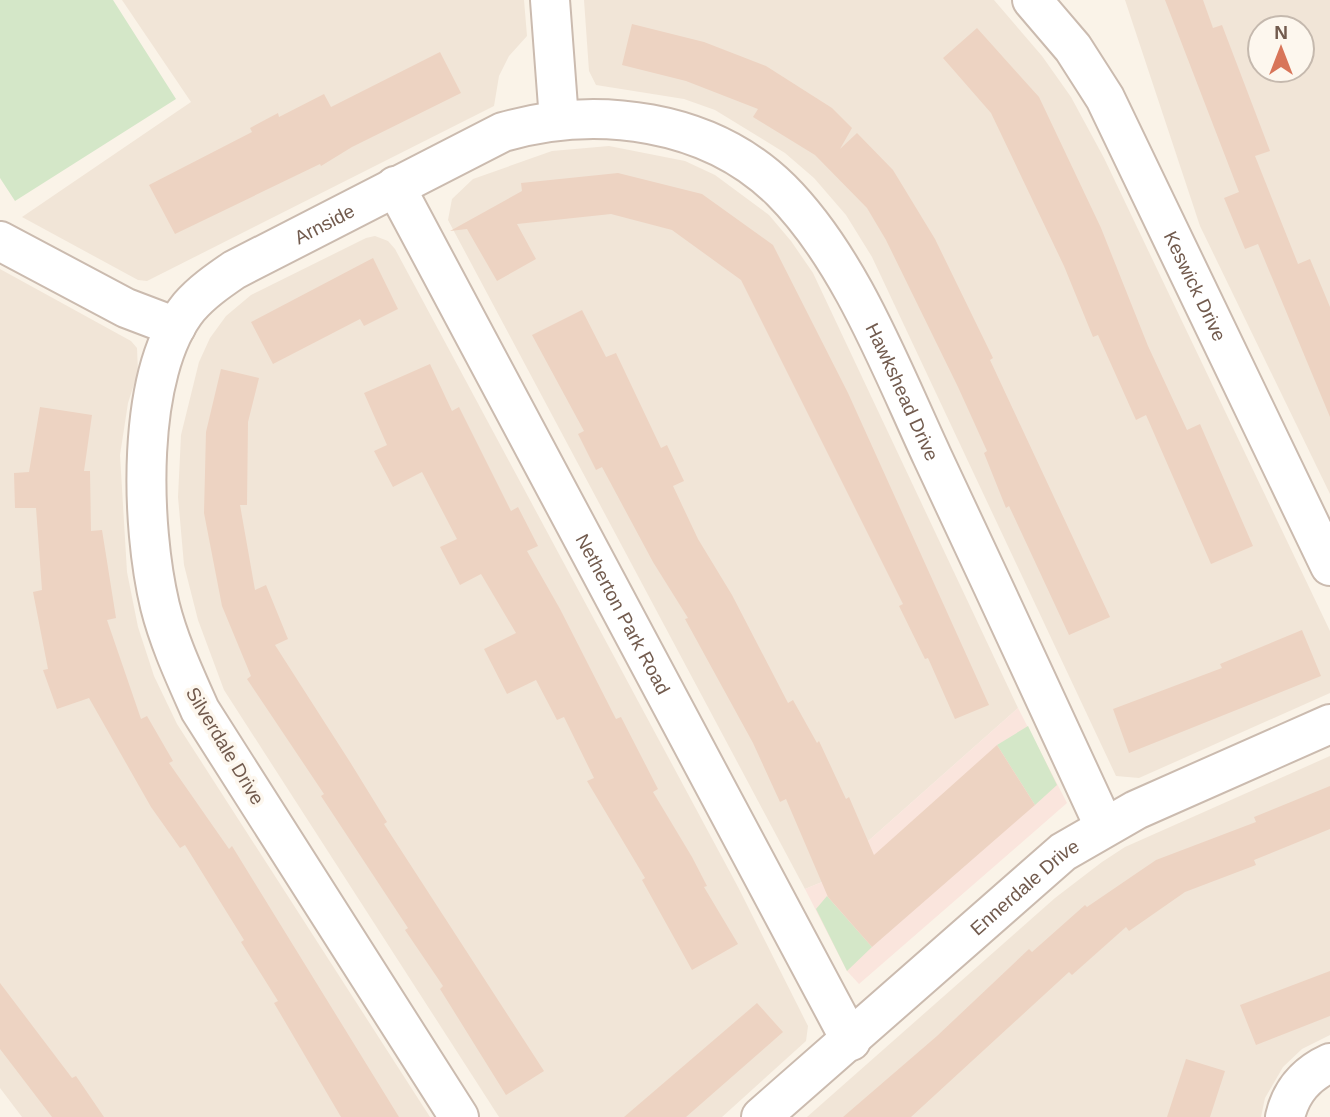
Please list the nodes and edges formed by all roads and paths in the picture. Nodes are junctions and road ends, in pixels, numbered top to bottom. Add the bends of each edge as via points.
1 (550, 0) edge
2 (1048, 5) edge
3 (559, 120) junction
4 (395, 186) junction
5 (0, 241) edge
6 (176, 327) junction
7 (1330, 566) edge
8 (1330, 723) edge
9 (1104, 826) junction
10 (851, 1041) junction
11 (1330, 1063) edge
12 (459, 1117) edge
13 (761, 1117) edge
14 (1285, 1117) edge

1 - 3 street
2 - 7 street, Keswick Drive via 1105,98
3 - 4 street, Arnside via 503,132
3 - 9 street, Hawkshead Drive via 601,118 684,131 752,167 780,189 808,221 879,342
4 - 6 street, Arnside via 234,270 209,287
4 - 10 street, Netherton Park Road
5 - 6 street via 126,308
6 - 12 street, Silverdale Drive via 156,391 146,493 160,606 177,660 200,710
8 - 9 street, Ennerdale Drive
9 - 10 street, Ennerdale Drive via 1039,870
10 - 13 street, Ennerdale Drive
11 - 14 street via 1301,1082

